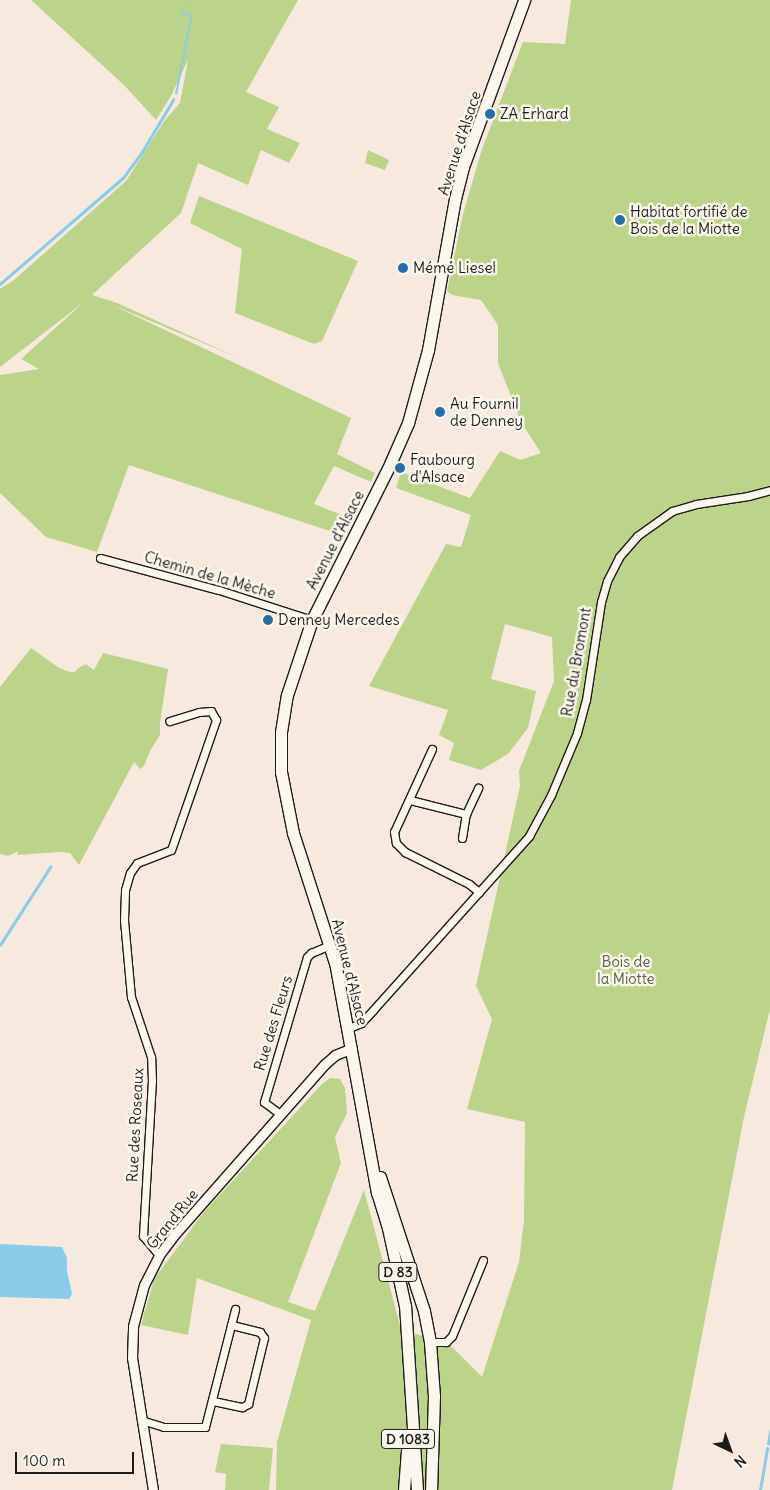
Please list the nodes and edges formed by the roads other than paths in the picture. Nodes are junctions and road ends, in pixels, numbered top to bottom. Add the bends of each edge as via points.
1 (524, 0) edge
2 (770, 490) edge
3 (100, 558) dead end
4 (312, 620) junction
5 (169, 721) dead end
6 (432, 750) dead end
7 (478, 788) dead end
8 (410, 800) junction
9 (466, 814) junction
10 (462, 838) dead end
11 (479, 892) junction
12 (330, 945) junction
13 (349, 1028) junction
14 (352, 1048) junction
15 (280, 1114) junction
16 (372, 1158) junction
17 (159, 1254) junction
18 (483, 1260) dead end
19 (235, 1309) dead end
20 (231, 1324) junction
21 (430, 1342) junction
22 (412, 1388) junction
23 (213, 1401) junction
24 (141, 1420) junction
25 (153, 1490) edge
26 (404, 1490) edge
27 (417, 1490) edge
28 (431, 1490) edge

1 - 4 main road, Avenue d'Alsace / D 83 via 463,168 424,367 408,423
2 - 11 street, Rue du Bromont via 672,511 637,536 618,557 601,602 586,700 577,733 551,795 529,836
3 - 4 street, Chemin de la Mèche via 219,590
4 - 12 main road, Avenue d'Alsace / D 83 via 287,695 281,732 280,772 293,833
5 - 17 street, Rue des Roseaux via 211,711 216,720 171,850 137,863 125,890 130,997 151,1057 142,1236
6 - 8 street
7 - 9 street
8 - 9 street
8 - 11 street via 394,832 396,843 405,852
9 - 10 street
11 - 13 street, Rue du Bromont via 361,1023
12 - 13 main road, Avenue d'Alsace / D 83
12 - 15 street, Rue des Fleurs via 307,957 264,1102
13 - 14 main road, Avenue d'Alsace / D 83
14 - 15 street, Grand'Rue via 335,1055 325,1064
14 - 16 main road, Avenue d'Alsace / D 83
15 - 17 street, Grand'Rue
16 - 21 main road, Avenue d'Alsace / D 83 via 424,1311
16 - 22 main road, Avenue d'Alsace / D 83 via 377,1193 405,1306
17 - 24 street, Grand'Rue via 144,1285 133,1326 132,1358
18 - 21 street via 452,1336 446,1342
19 - 20 street
20 - 23 street
20 - 23 street via 260,1332 264,1338 248,1404 242,1407
21 - 28 main road, D 83 via 434,1396
22 - 26 main road, D 1083
22 - 27 main road, D 83
23 - 24 street via 208,1423 202,1428 164,1427
24 - 25 street, Grand'Rue

